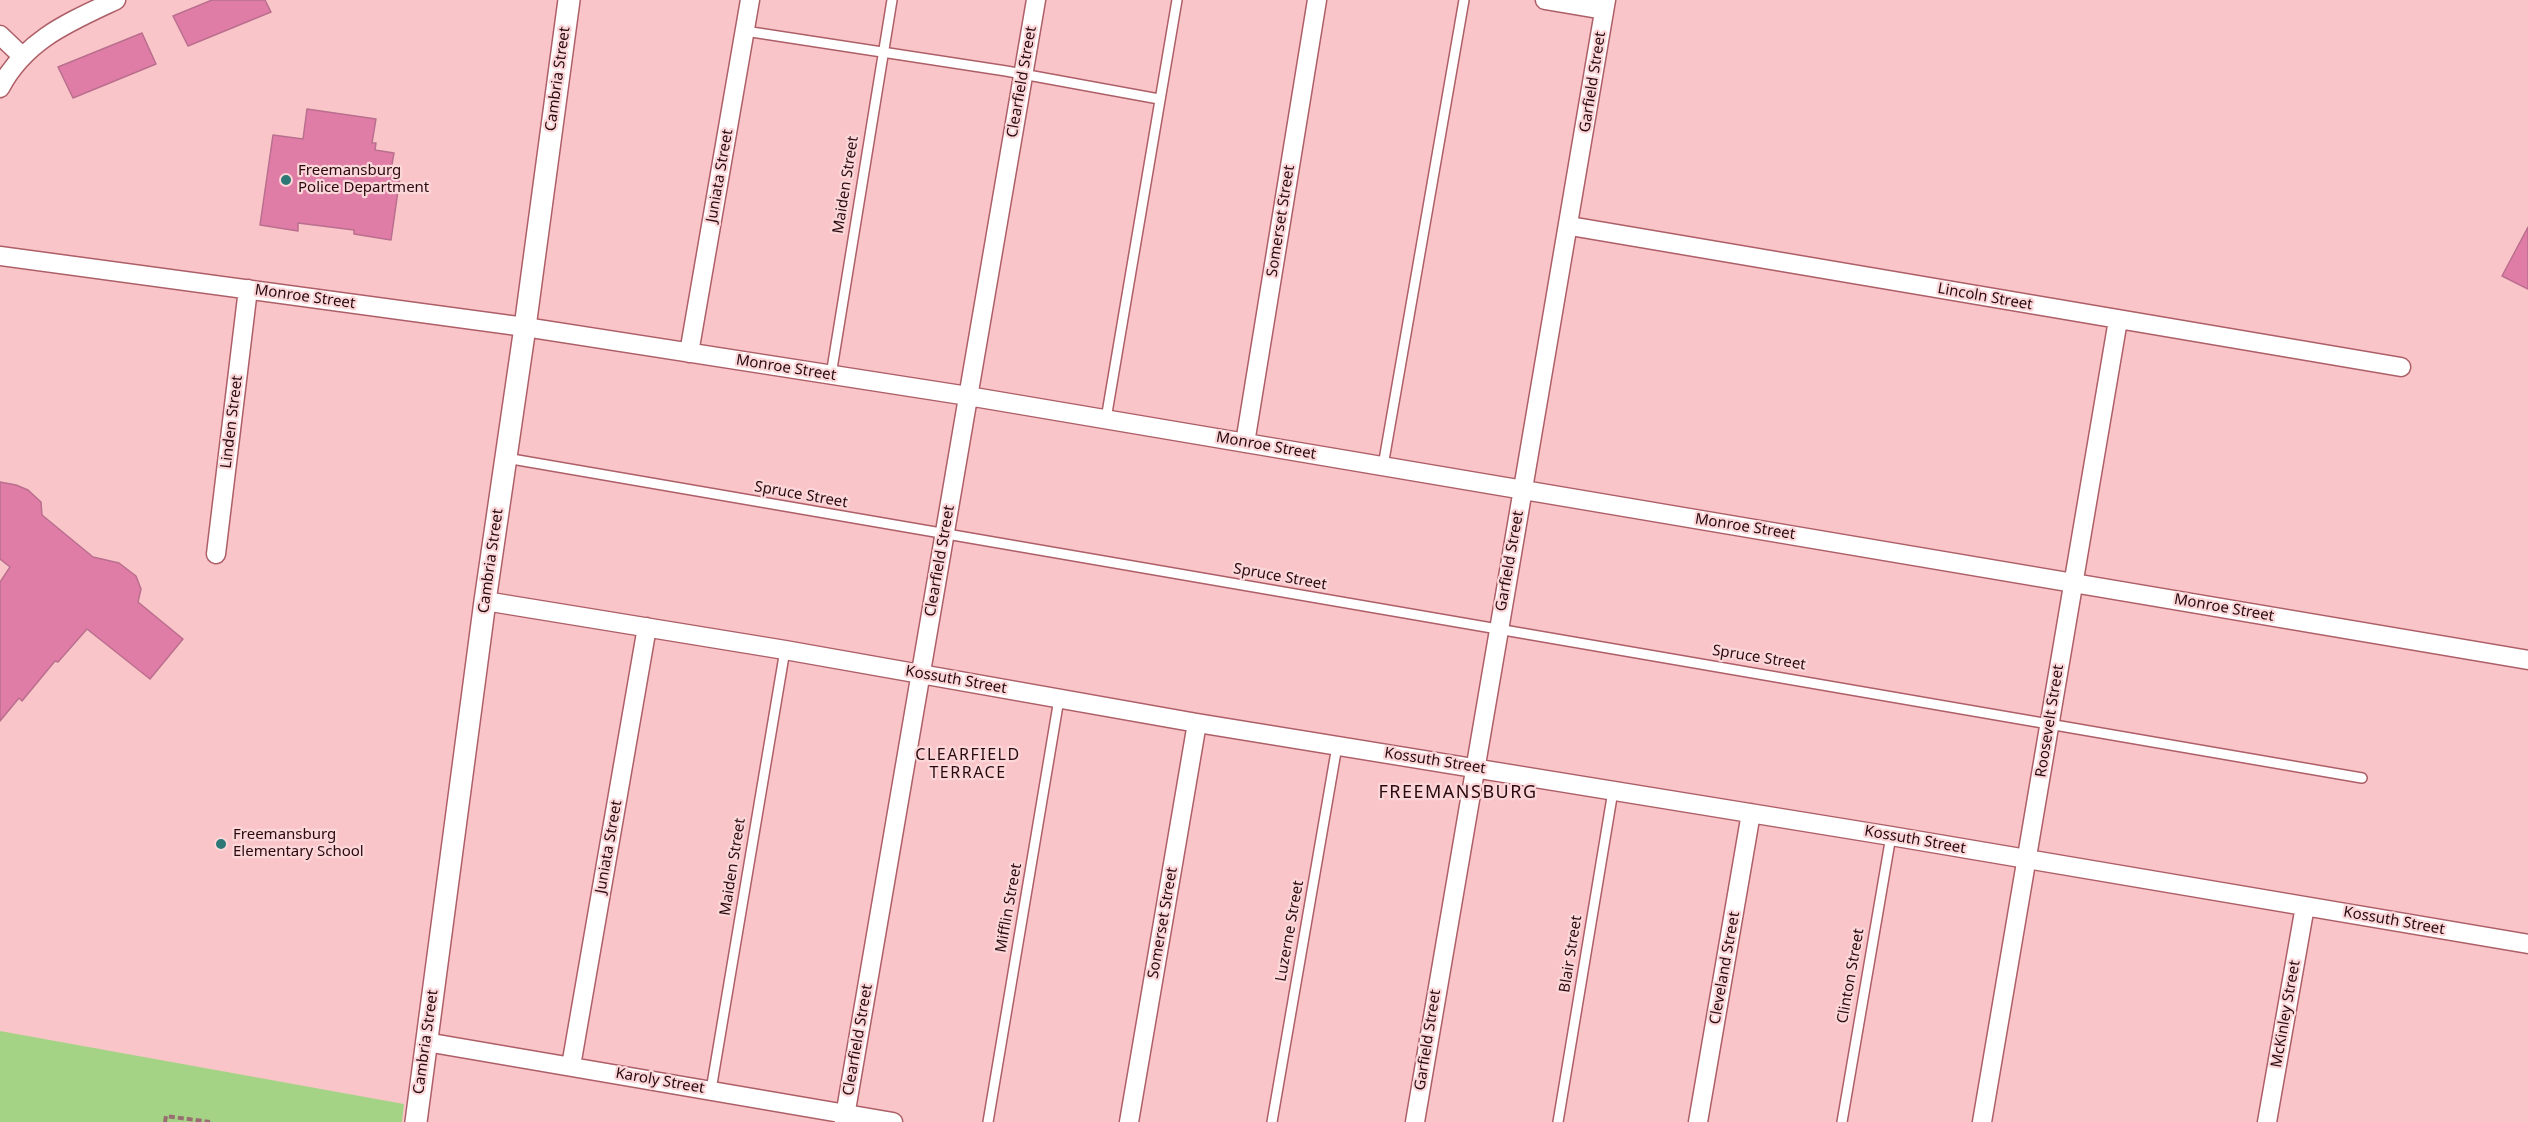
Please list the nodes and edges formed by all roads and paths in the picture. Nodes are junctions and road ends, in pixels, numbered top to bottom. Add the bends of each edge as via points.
1 (116, 0) edge
2 (569, 0) edge
3 (750, 0) edge
4 (892, 0) edge
5 (1036, 0) edge
6 (1177, 0) edge
7 (1317, 0) edge
8 (1464, 0) edge
9 (1545, 0) edge
10 (1605, 5) edge
11 (745, 32) junction
12 (0, 35) edge
13 (883, 52) junction
14 (22, 56) junction
15 (1023, 74) junction
16 (0, 88) edge
17 (1159, 99) junction
18 (1570, 225) junction
19 (0, 256) edge
20 (248, 290) junction
21 (2118, 320) junction
22 (525, 327) junction
23 (689, 352) junction
24 (2401, 367) dead end
25 (831, 375) junction
26 (968, 396) junction
27 (1106, 419) junction
28 (1245, 443) junction
29 (506, 458) junction
30 (1383, 466) junction
31 (1522, 490) junction
32 (944, 536) junction
33 (216, 554) dead end
34 (2073, 582) junction
35 (485, 601) junction
36 (647, 627) junction
37 (1498, 629) junction
38 (785, 650) junction
39 (2528, 657) edge
40 (921, 674) junction
41 (1059, 699) junction
42 (2050, 721) junction
43 (1197, 723) junction
44 (1337, 746) junction
45 (1474, 768) junction
46 (2362, 778) dead end
47 (1613, 791) junction
48 (1751, 813) junction
49 (1891, 836) junction
50 (2027, 860) junction
51 (2305, 906) junction
52 (2528, 944) edge
53 (426, 1042) junction
54 (571, 1066) junction
55 (711, 1090) junction
56 (844, 1118) edge
57 (165, 1122) edge
58 (210, 1122) edge
59 (416, 1122) edge
60 (893, 1122) edge
61 (988, 1122) edge
62 (1129, 1122) edge
63 (1272, 1122) edge
64 (1415, 1122) edge
65 (1558, 1122) edge
66 (1698, 1122) edge
67 (1842, 1122) edge
68 (1982, 1122) edge
69 (2268, 1122) edge

1 - 14 street via 51,31
2 - 22 street, Cambria Street
3 - 11 street, Juniata Street
4 - 13 lane, Maiden Street
5 - 15 street, Clearfield Street
6 - 17 lane
7 - 28 street, Somerset Street
8 - 30 lane
9 - 10 street
10 - 18 street, Garfield Street
11 - 13 lane
11 - 23 street, Juniata Street
12 - 14 street
13 - 15 lane
13 - 25 lane, Maiden Street
14 - 16 street
15 - 17 lane
15 - 26 street, Clearfield Street
17 - 27 lane
18 - 21 street, Lincoln Street
18 - 31 street, Garfield Street
19 - 20 street, Monroe Street
20 - 22 street, Monroe Street
20 - 33 street, Linden Street
21 - 24 street, Lincoln Street
21 - 34 street, Roosevelt Street
22 - 23 street, Monroe Street
22 - 29 street, Cambria Street
23 - 25 street, Monroe Street
25 - 26 street, Monroe Street
26 - 27 street, Monroe Street
26 - 32 street, Clearfield Street
27 - 28 street, Monroe Street
28 - 30 street, Monroe Street
29 - 32 lane, Spruce Street
29 - 35 street, Cambria Street
30 - 31 street, Monroe Street
31 - 34 street, Monroe Street
31 - 37 street, Garfield Street
32 - 37 lane, Spruce Street
32 - 40 street, Clearfield Street
34 - 39 street, Monroe Street
34 - 42 street, Roosevelt Street
35 - 36 street, Kossuth Street
35 - 53 street, Cambria Street
36 - 38 street, Kossuth Street
36 - 54 street, Juniata Street
37 - 42 lane, Spruce Street
37 - 45 street, Garfield Street
38 - 40 street, Kossuth Street
38 - 55 lane, Maiden Street
40 - 41 street, Kossuth Street
40 - 56 street, Clearfield Street
41 - 43 street, Kossuth Street
41 - 61 lane, Mifflin Street
42 - 46 lane, Spruce Street
42 - 50 street, Roosevelt Street
43 - 44 street, Kossuth Street
43 - 62 street, Somerset Street
44 - 45 street, Kossuth Street
44 - 63 lane, Luzerne Street
45 - 47 street, Kossuth Street
45 - 64 street, Garfield Street
47 - 48 street, Kossuth Street
47 - 65 lane, Blair Street
48 - 49 street, Kossuth Street
48 - 66 street, Cleveland Street
49 - 50 street, Kossuth Street
49 - 67 lane, Clinton Street
50 - 51 street, Kossuth Street
50 - 68 street, Roosevelt Street
51 - 52 street, Kossuth Street
51 - 69 street, McKinley Street
53 - 54 street, Karoly Street
53 - 59 street, Cambria Street
54 - 55 street, Karoly Street
55 - 56 street, Karoly Street
56 - 60 street, Karoly Street
57 - 58 path via 166,1116

